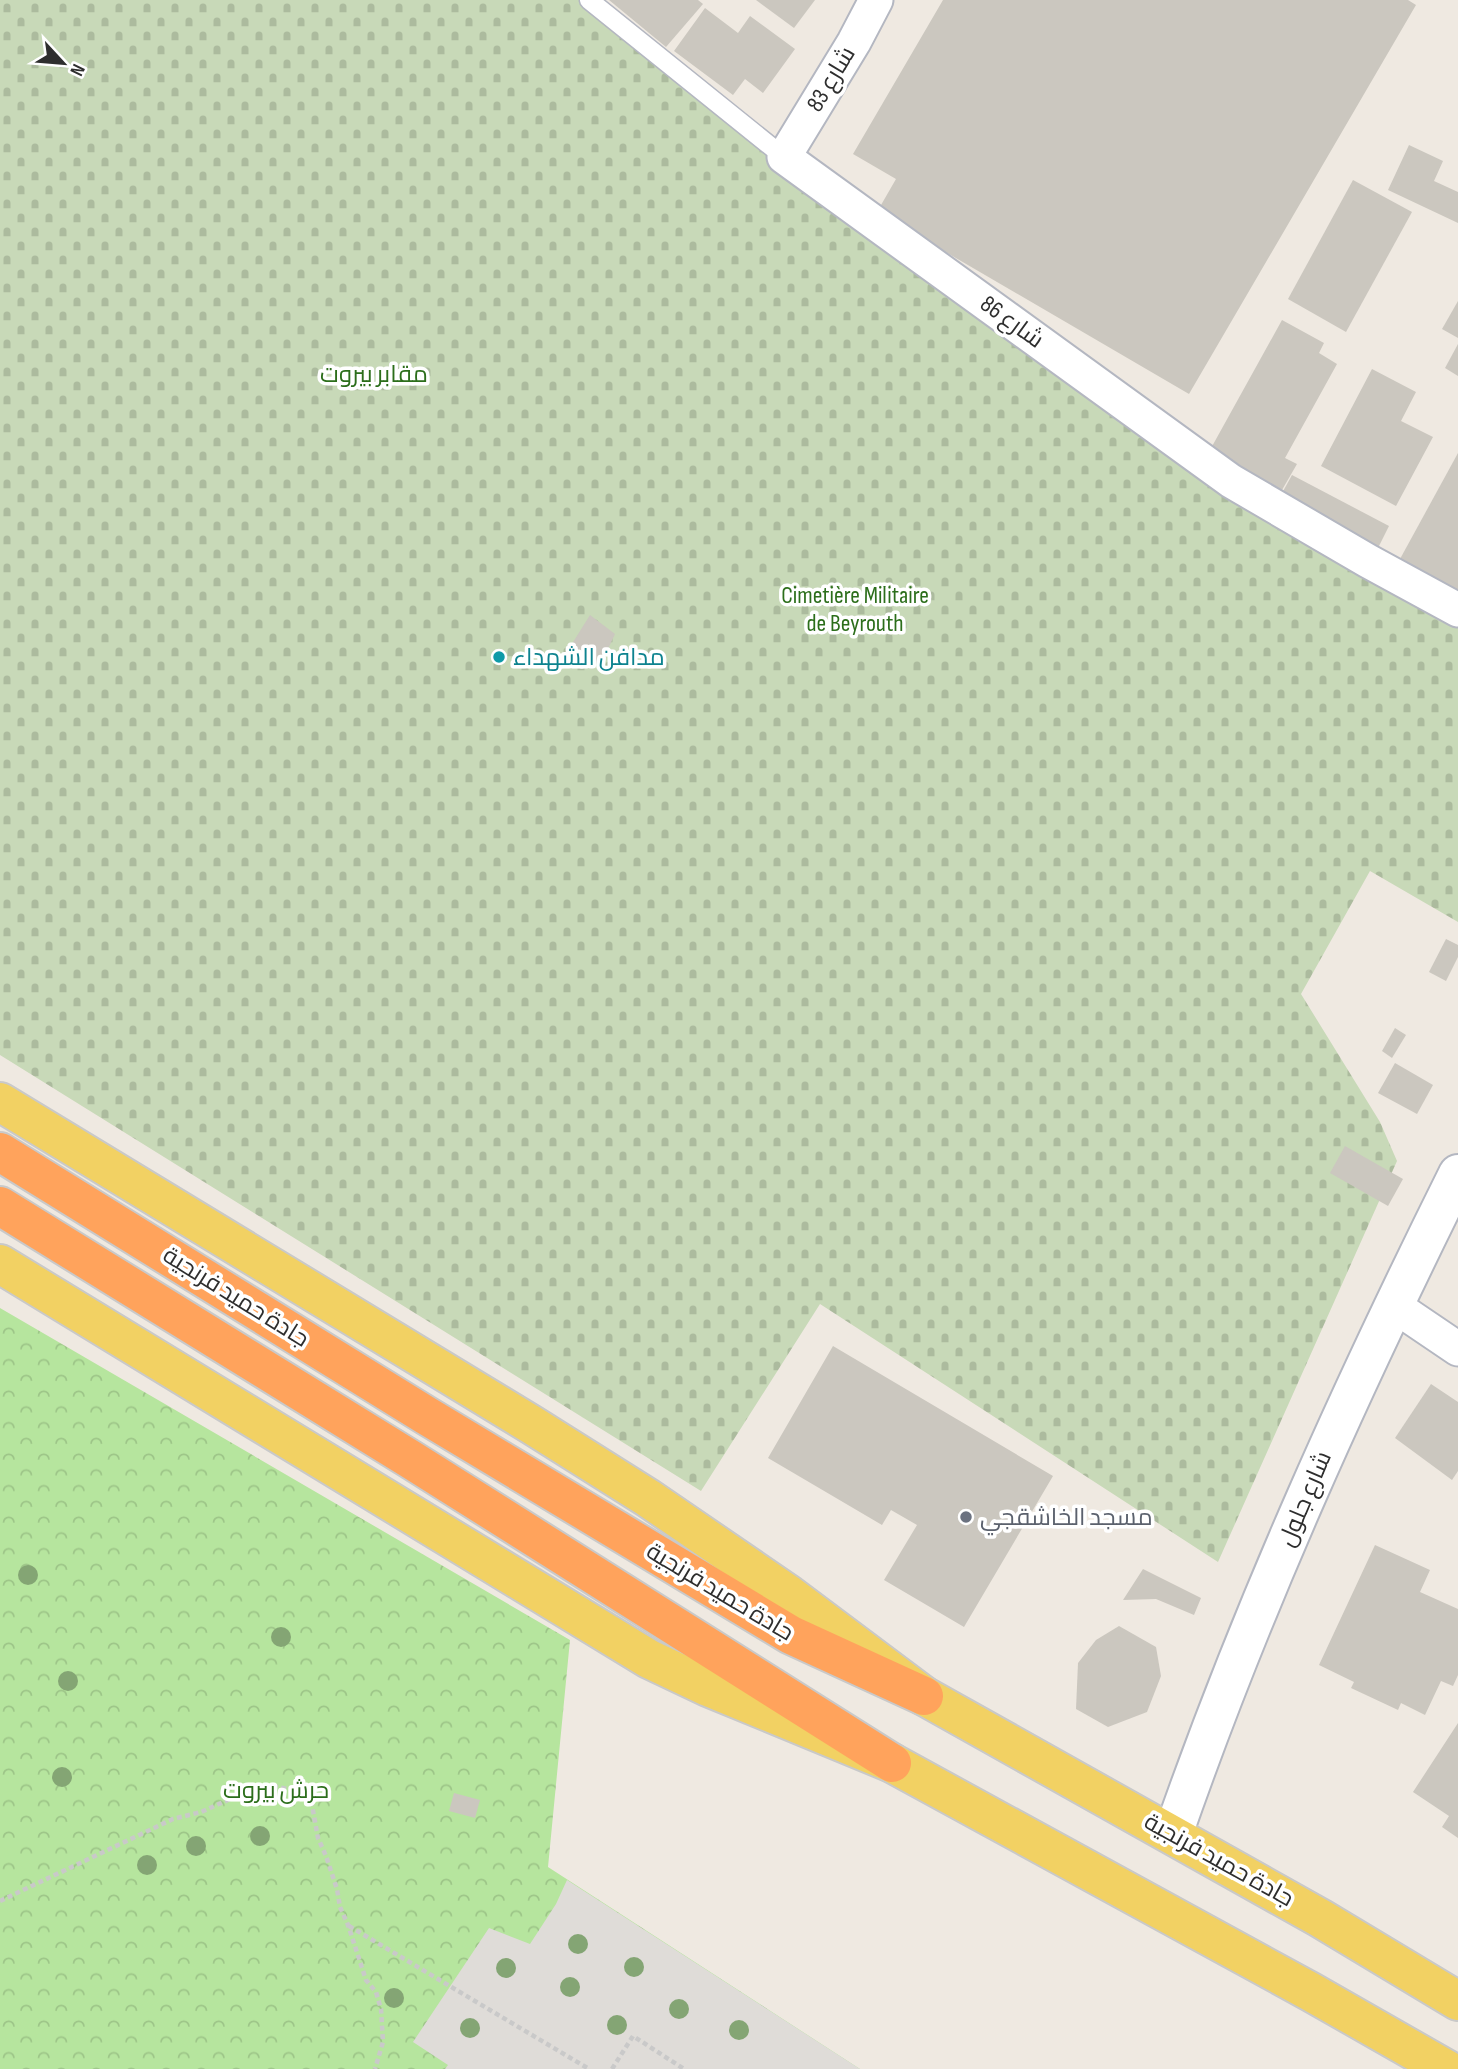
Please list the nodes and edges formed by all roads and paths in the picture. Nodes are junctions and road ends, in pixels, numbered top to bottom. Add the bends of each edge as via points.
1 (589, 0) edge
2 (876, 0) edge
3 (784, 157) junction
4 (1458, 610) edge
5 (0, 1102) edge
6 (0, 1152) edge
7 (1458, 1174) edge
8 (0, 1206) edge
9 (0, 1264) edge
10 (1393, 1305) junction
11 (1458, 1349) edge
12 (924, 1696) junction
13 (892, 1763) junction
14 (1173, 1834) junction
15 (0, 1901) edge
16 (348, 1925) junction
17 (1458, 2001) edge
18 (375, 2069) edge
19 (589, 2069) edge
20 (612, 2069) edge
21 (684, 2069) edge
22 (1446, 2069) edge

1 - 3 lane, شارع 86
2 - 3 street, شارع 83
3 - 4 street, شارع 86 via 1231,481
5 - 12 main road via 648,1499 777,1586
6 - 12 highway, جادة حميد فرنجية via 791,1635
7 - 10 main road, شارع جلول
8 - 13 highway, جادة حميد فرنجية
9 - 13 main road via 649,1659
10 - 11 street
10 - 14 main road, شارع جلول via 1257,1609
12 - 14 main road, جادة حميد فرنجية
13 - 22 main road, جادة حميد فرنجية
14 - 17 main road, جادة حميد فرنجية
15 - 16 path via 173,1819 257,1787 273,1786 303,1792 312,1805 318,1838
16 - 18 path via 381,2010 383,2042
16 - 19 path
20 - 21 path via 633,2036

